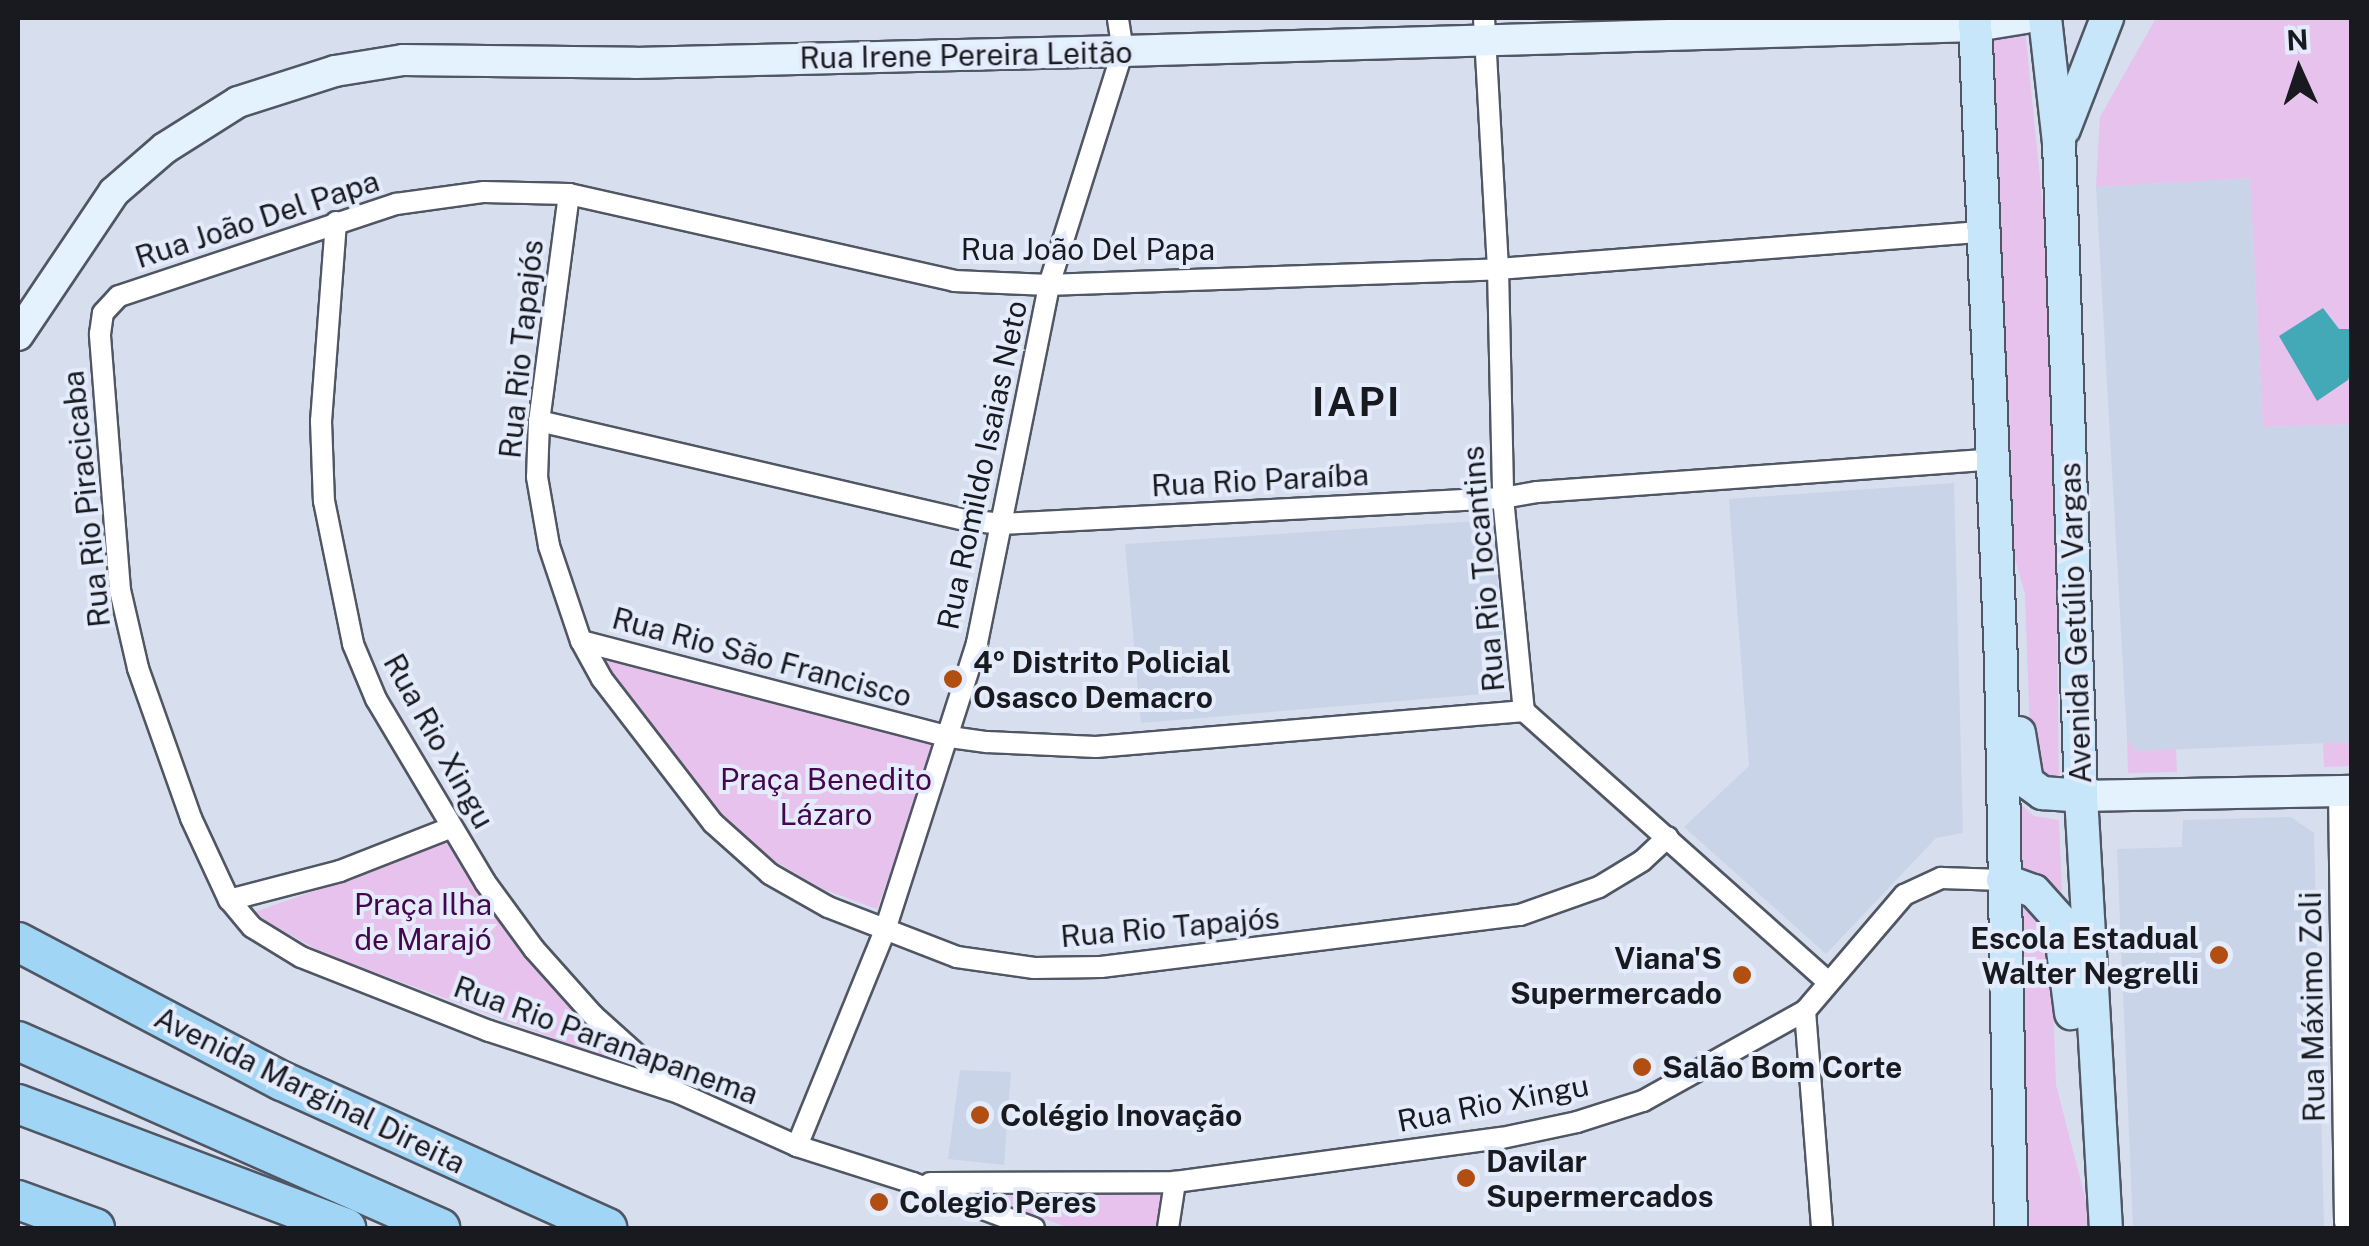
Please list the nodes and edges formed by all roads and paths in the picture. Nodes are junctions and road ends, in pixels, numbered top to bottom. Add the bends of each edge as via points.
1 (1118, 18) edge
2 (2025, 18) edge
3 (2045, 18) edge
4 (2107, 18) edge
5 (1976, 22) edge
6 (1756, 24) edge
7 (1485, 28) edge
8 (1123, 51) junction
9 (2059, 142) junction
10 (568, 194) junction
11 (336, 222) junction
12 (1984, 232) junction
13 (1498, 269) junction
14 (1049, 284) junction
15 (103, 313) joint
16 (18, 335) edge
17 (539, 421) junction
18 (1995, 459) junction
19 (1503, 498) junction
20 (1001, 524) junction
21 (581, 641) junction
22 (2002, 662) junction
23 (1524, 710) junction
24 (950, 737) junction
25 (2345, 791) edge
26 (2081, 796) junction
27 (450, 828) junction
28 (1668, 837) junction
29 (2003, 880) junction
30 (229, 900) junction
31 (885, 930) junction
32 (18, 942) edge
33 (1827, 981) junction
34 (1805, 1012) junction
35 (18, 1040) edge
36 (679, 1093) junction
37 (18, 1104) edge
38 (797, 1146) junction
39 (2099, 1169) junction
40 (1175, 1182) junction
41 (914, 1183) junction
42 (18, 1200) edge
43 (2345, 1223) dead end
44 (95, 1228) edge
45 (346, 1228) edge
46 (440, 1228) edge
47 (607, 1228) edge
48 (1034, 1228) edge
49 (1168, 1228) edge
50 (1822, 1228) edge
51 (2012, 1228) edge
52 (2106, 1228) edge

1 - 8 street, Rua Romildo Isaias Neto
2 - 5 street, Rua Irene Pereira Leitão
3 - 9 main road, Avenida Getúlio Vargas
4 - 9 main road
5 - 6 street, Rua Irene Pereira Leitão
5 - 12 main road
6 - 7 street, Rua Irene Pereira Leitão
7 - 8 street, Rua Irene Pereira Leitão
7 - 13 street, Rua Rio Tocantins
8 - 14 street, Rua Romildo Isaias Neto
8 - 16 street, Rua Irene Pereira Leitão via 635,63 403,60 335,71 238,102 165,148 114,192
9 - 26 main road, Avenida Getúlio Vargas
10 - 11 street, Rua João Del Papa via 484,192 396,204
10 - 14 street, Rua João Del Papa via 954,281
10 - 17 street, Rua Rio Tapajós
11 - 15 street, Rua João Del Papa via 119,296
11 - 27 street, Rua Rio Xingu via 321,421 324,501 339,590 376,699
12 - 13 street, Rua João Del Papa
12 - 18 main road
13 - 14 street, Rua João Del Papa
13 - 19 street, Rua Rio Tocantins
14 - 20 street, Rua Romildo Isaias Neto
15 - 30 street, Rua Rio Piracicaba via 104,432 120,590 138,668 191,818
17 - 20 street, Rua Rio Paraíba
17 - 21 street, Rua Rio Tapajós via 538,477 549,546
18 - 19 street, Rua Rio Paraíba
18 - 22 main road
19 - 20 street, Rua Rio Paraíba
19 - 23 street, Rua Rio Tocantins
20 - 24 street, Rua Romildo Isaias Neto
21 - 24 street, Rua Rio São Francisco
21 - 31 street, Rua Rio Tapajós via 613,694 713,824 770,874
22 - 26 main road via 2014,684 2026,782 2042,794
22 - 29 main road
23 - 24 street, Rua Rio São Francisco via 1096,746
23 - 28 street, Rua Rio Tocantins
24 - 31 street, Rua Romildo Isaias Neto
25 - 26 street
25 - 43 street, Rua Máximo Zoli
26 - 39 main road, Avenida Getúlio Vargas
27 - 30 street via 340,871
27 - 36 street, Rua Rio Xingu via 534,950
28 - 31 street, Rua Rio Tapajós via 1600,887 1520,915 1418,931 1101,967 1034,968 958,957
28 - 33 street, Rua Rio Tocantins
29 - 33 street, Rua Rio Xingu via 1940,878 1904,894
29 - 39 main road via 2034,892 2059,920 2084,1134
29 - 51 main road
30 - 36 street, Rua Rio Paranapanema via 252,927 301,957 490,1031
31 - 38 street, Rua Romildo Isaias Neto
32 - 47 highway, Avenida Marginal Direita via 282,1080
33 - 34 street, Rua Rio Xingu
34 - 40 street, Rua Rio Xingu via 1643,1101 1577,1122
34 - 50 street
35 - 46 highway
36 - 38 street, Rua Rio Paranapanema
37 - 45 highway
38 - 41 street, Rua Rio Paranapanema
39 - 52 main road, Avenida Getúlio Vargas
40 - 41 street, Rua Rio Xingu
40 - 49 street
41 - 48 street, Rua Rio Paranapanema
42 - 44 highway

